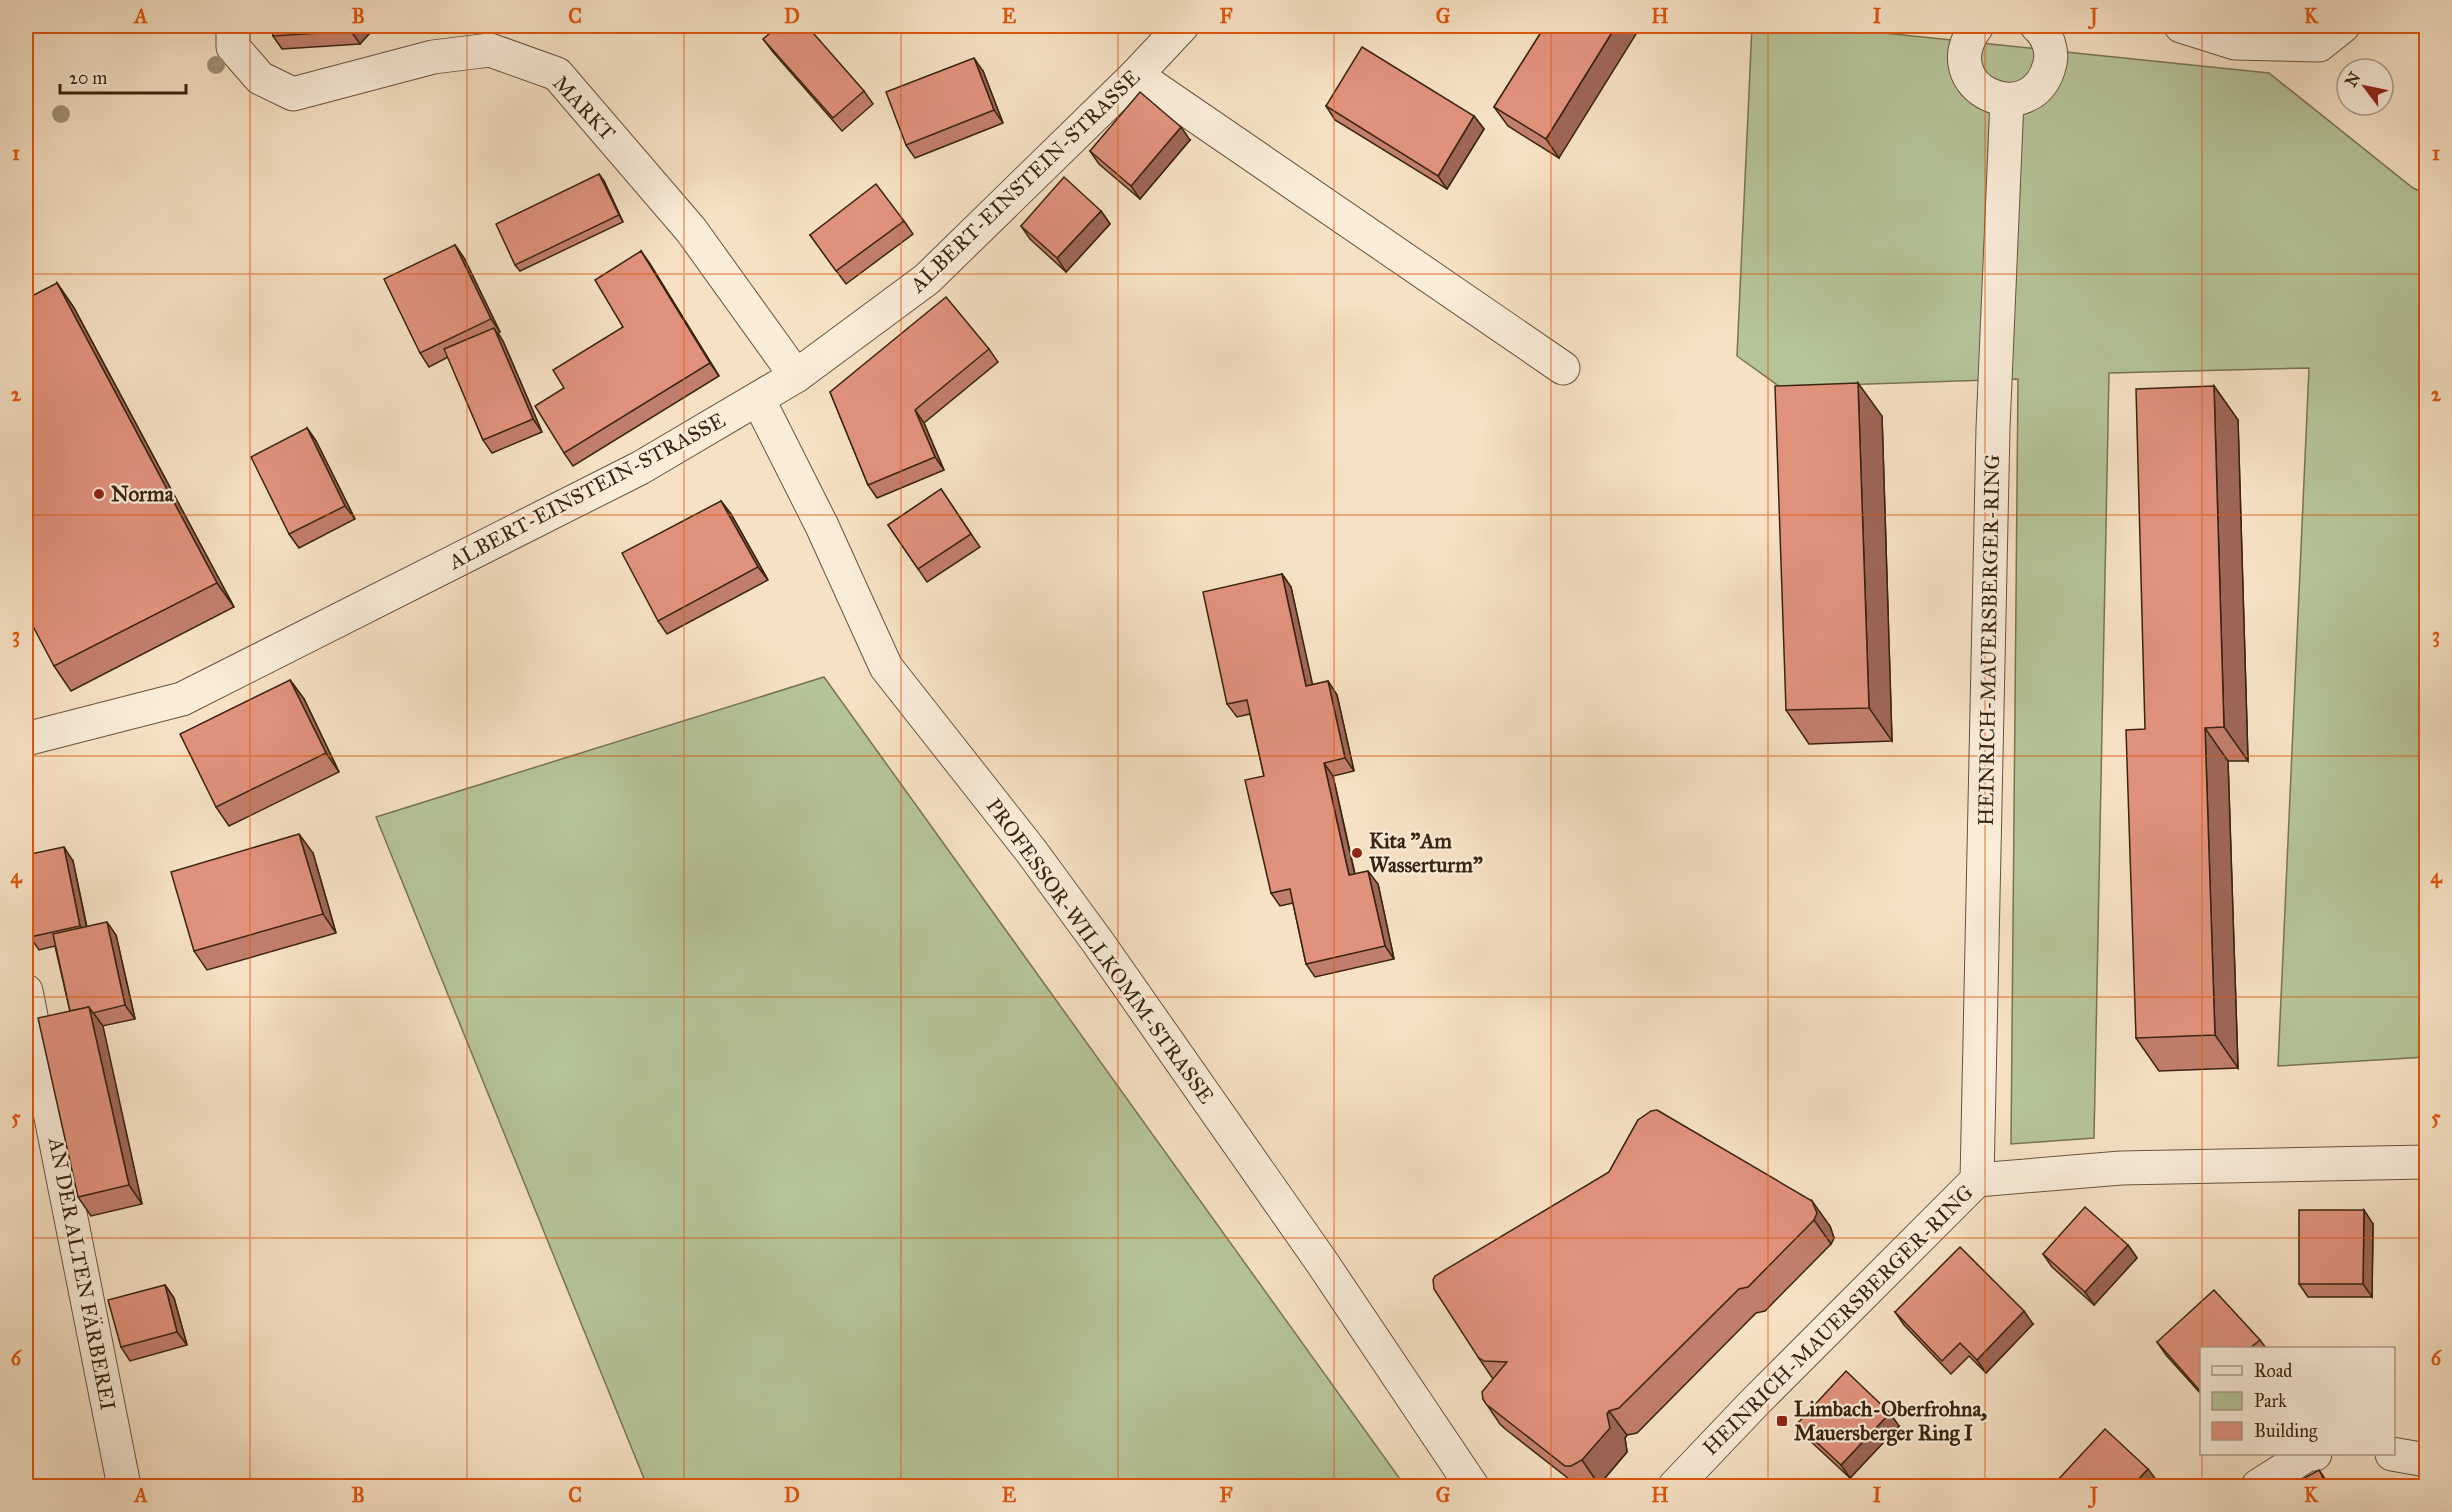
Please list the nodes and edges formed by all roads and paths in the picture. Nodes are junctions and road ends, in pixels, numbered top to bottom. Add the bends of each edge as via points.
1 (233, 26) edge
2 (1182, 26) edge
3 (1977, 26) edge
4 (2037, 26) edge
5 (2181, 26) edge
6 (2343, 26) edge
7 (1136, 75) junction
8 (2007, 99) junction
9 (1563, 368) dead end
10 (796, 376) junction
11 (758, 399) junction
12 (26, 739) edge
13 (26, 991) edge
14 (2427, 1162) edge
15 (1977, 1180) junction
16 (2306, 1455) edge
17 (2395, 1455) edge
18 (2427, 1460) edge
19 (124, 1486) edge
20 (1472, 1486) edge
21 (1675, 1486) edge
22 (2258, 1486) edge

1 - 10 street, MARKT via 233,47 260,78 294,94 433,57 490,50 557,74 691,230
2 - 7 street, ALBERT-EINSTEIN-STRASSE
3 - 8 street via 1964,53 1966,68 1973,83 1984,93
4 - 8 street via 2049,43 2048,72 2027,96
5 - 6 street via 2235,43 2319,45
7 - 9 street
7 - 10 street, ALBERT-EINSTEIN-STRASSE via 927,279
8 - 15 street, HEINRICH-MAUERSBERGER-RING via 1993,428
10 - 11 street, ALBERT-EINSTEIN-STRASSE
11 - 12 street, ALBERT-EINSTEIN-STRASSE via 640,468 182,699
11 - 20 street, PROFESSOR-WILLKOMM-STRASSE via 822,526 885,667 1031,850 1097,941 1321,1261
13 - 19 street, AN DER ALTEN FÄRBEREI
14 - 15 street, HEINRICH-MAUERSBERGER-RING via 2121,1168
15 - 21 street, HEINRICH-MAUERSBERGER-RING
16 - 22 street
17 - 18 street

